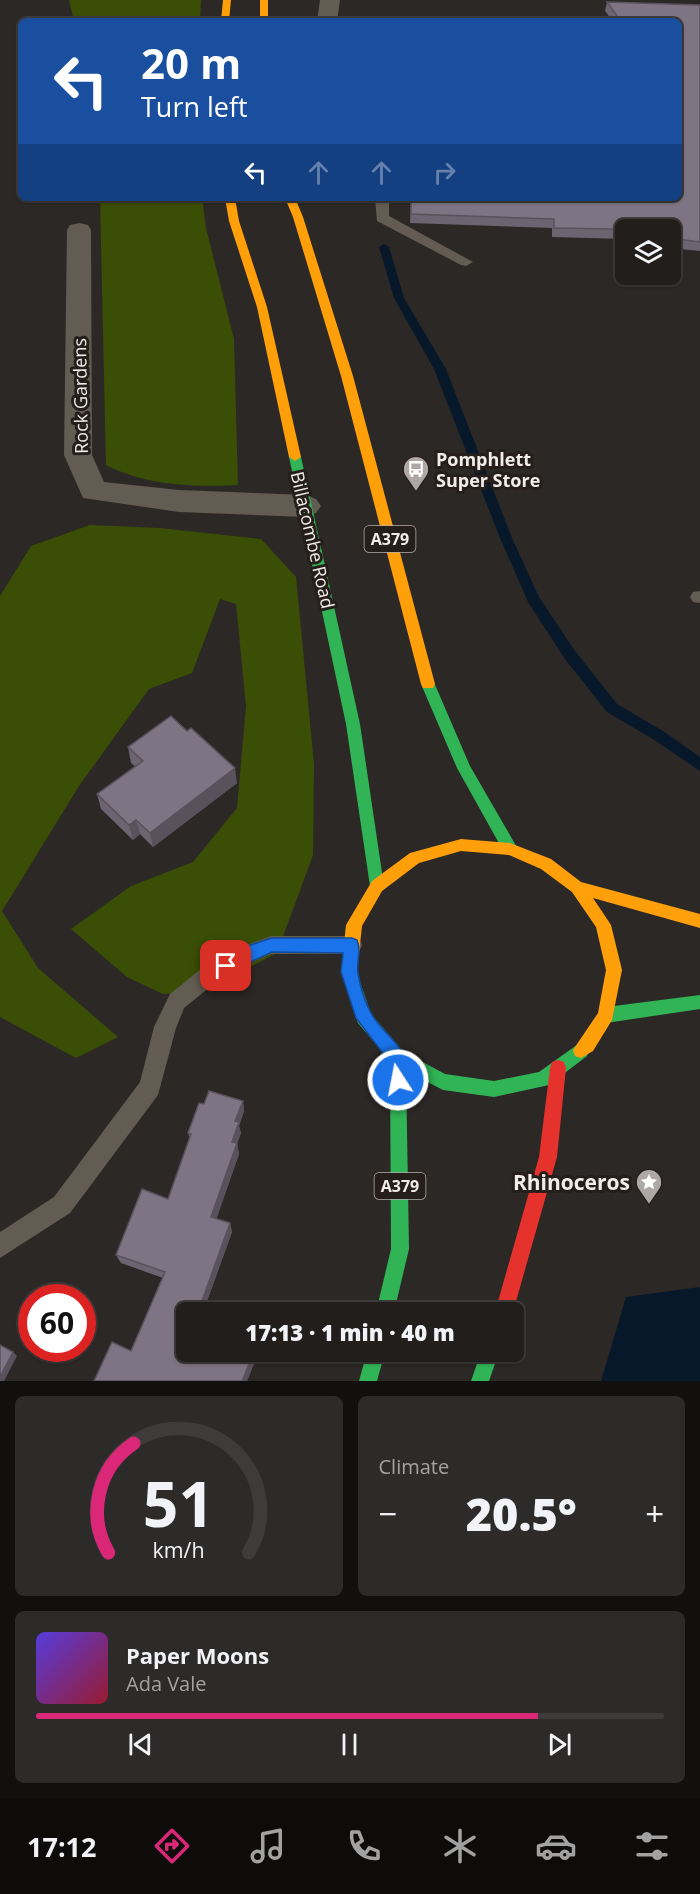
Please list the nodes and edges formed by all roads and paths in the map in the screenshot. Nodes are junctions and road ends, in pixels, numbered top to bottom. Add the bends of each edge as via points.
1 (227, 0) edge
2 (264, 0) edge
3 (225, 18) edge
4 (264, 18) edge
5 (231, 201) edge
6 (382, 201) edge
7 (295, 204) edge
8 (79, 230) dead end
9 (466, 262) dead end
10 (306, 506) junction
11 (510, 849) junction
12 (377, 886) junction
13 (577, 887) junction
14 (700, 921) edge
15 (352, 945) junction
16 (700, 1002) edge
17 (606, 1015) junction
18 (398, 1058) junction
19 (558, 1068) junction
20 (0, 1246) edge
21 (387, 1302) edge
22 (507, 1302) edge
23 (373, 1362) edge
24 (487, 1362) edge
25 (368, 1381) edge
26 (480, 1381) edge

1 - 3 main road
2 - 4 main road
5 - 10 main road, Billacombe Road via 262,307
6 - 9 lane via 382,218
7 - 11 main road, A379 via 347,376 431,695 464,768
8 - 10 street, Rock Gardens via 78,455 93,491 179,501
10 - 12 main road, Billacombe Road via 356,738 370,813
11 - 12 main road via 461,845 415,858
11 - 13 main road via 546,864
12 - 15 main road via 354,925
13 - 14 main road
13 - 17 main road via 603,925 614,970
15 - 18 main road via 349,972 364,1018
15 - 20 lane via 271,945 208,976 177,1001 165,1027 150,1087 62,1204
16 - 17 main road
17 - 19 main road via 587,1046
18 - 19 main road via 443,1082 494,1089 543,1078
18 - 21 main road, A379 via 400,1249
19 - 22 main road via 548,1157
23 - 25 main road
24 - 26 main road

